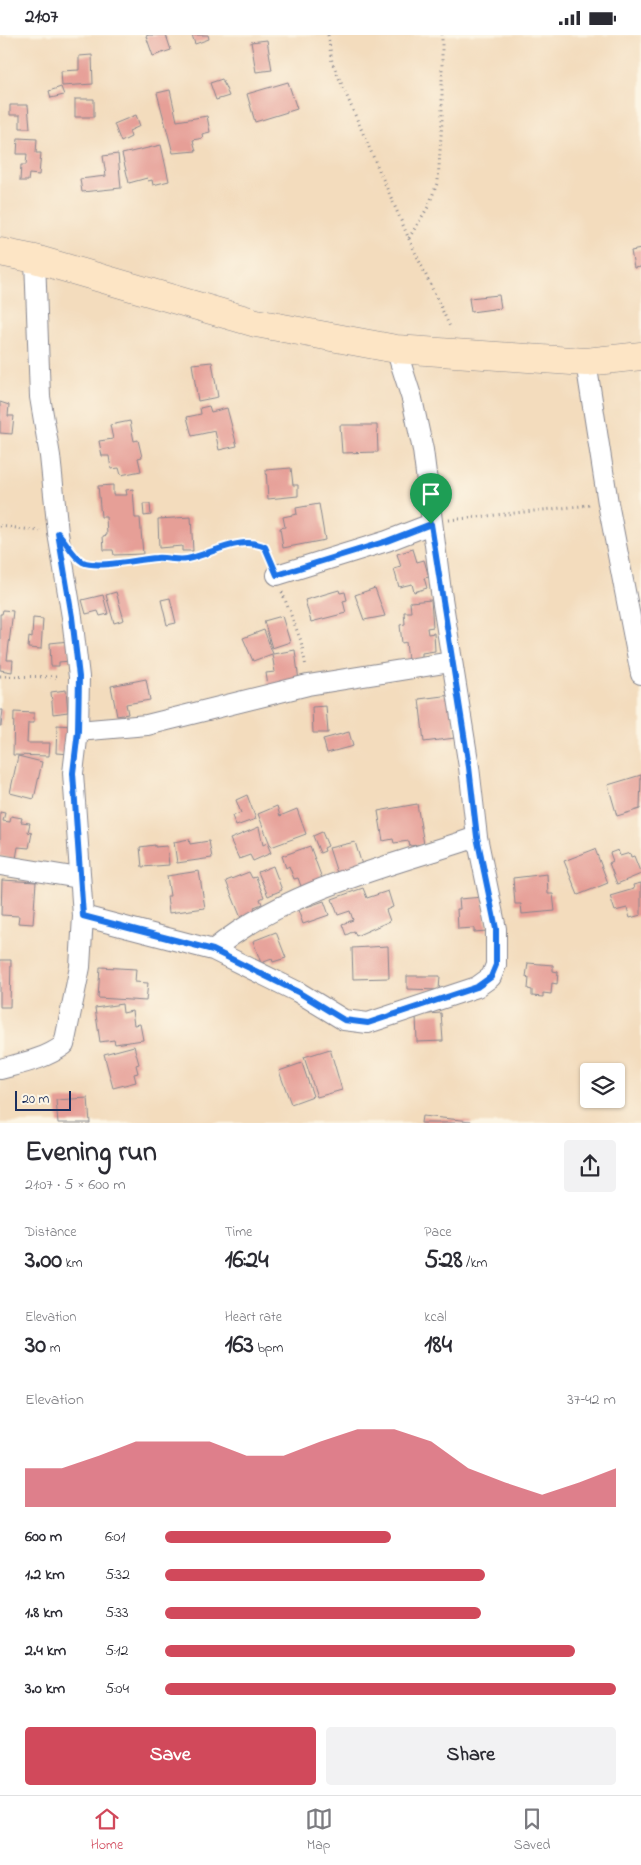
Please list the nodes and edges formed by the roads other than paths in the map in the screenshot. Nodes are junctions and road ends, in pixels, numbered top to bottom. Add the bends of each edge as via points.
1 (0, 252) edge
2 (35, 259) junction
3 (396, 349) junction
4 (641, 356) edge
5 (586, 362) junction
6 (431, 524) junction
7 (277, 575) road end
8 (451, 662) junction
9 (641, 674) edge
10 (78, 731) junction
11 (477, 837) junction
12 (0, 865) edge
13 (79, 878) junction
14 (83, 916) junction
15 (213, 950) junction
16 (0, 1069) edge

1 - 2 main road
2 - 3 main road via 256,323
2 - 10 street via 40,397 79,677
3 - 5 main road
3 - 6 street via 412,399 423,451
4 - 5 main road
5 - 9 street via 608,503
6 - 7 street
6 - 8 street
8 - 10 street via 308,685 147,725
8 - 11 street via 468,759
10 - 13 street via 73,773
11 - 15 street via 401,860 263,915
11 - 15 street via 496,929 496,965 491,977 477,987 368,1023 344,1020 298,992
12 - 13 street
13 - 14 street
14 - 15 street
14 - 16 street via 80,967 64,1045 45,1057

